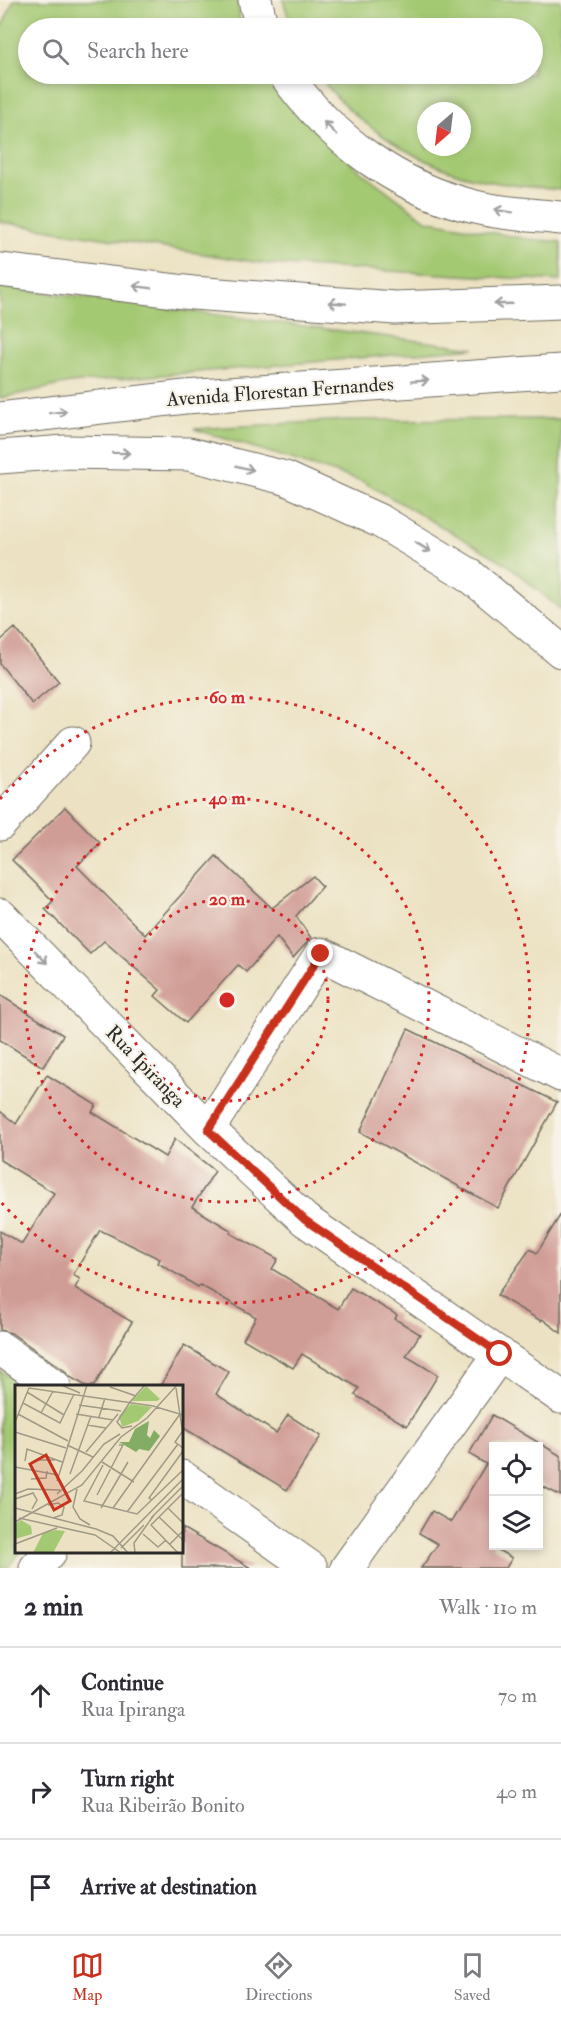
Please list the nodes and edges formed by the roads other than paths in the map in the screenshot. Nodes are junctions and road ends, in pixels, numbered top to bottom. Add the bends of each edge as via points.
1 (255, 0) edge
2 (260, 18) edge
3 (292, 84) edge
4 (561, 218) edge
5 (0, 270) edge
6 (561, 302) edge
7 (561, 371) edge
8 (0, 419) edge
9 (0, 457) edge
10 (561, 651) edge
11 (73, 743) dead end
12 (0, 824) edge
13 (0, 915) edge
14 (561, 1074) edge
15 (208, 1130) junction
16 (0, 1348) edge
17 (500, 1354) junction
18 (53, 1385) edge
19 (561, 1397) edge
20 (183, 1478) edge
21 (48, 1553) edge
22 (36, 1568) edge
23 (311, 1568) edge
24 (347, 1568) edge

1 - 2 main road
4 -> 3 main road via 475,207 426,190 379,166 338,135
6 -> 5 main road via 395,308 193,293
8 -> 7 main road, Avenida Florestan Fernandes via 185,397
9 -> 10 main road via 65,452 189,454 285,478 380,521 468,574
11 - 12 main road
13 -> 15 main road, Rua Ipiranga
14 - 15 main road via 321,954
15 - 17 main road, Rua Ipiranga via 305,1220
16 - 18 main road
17 - 19 main road, Rua Ipiranga
17 - 24 main road
20 - 23 main road
21 - 22 main road

